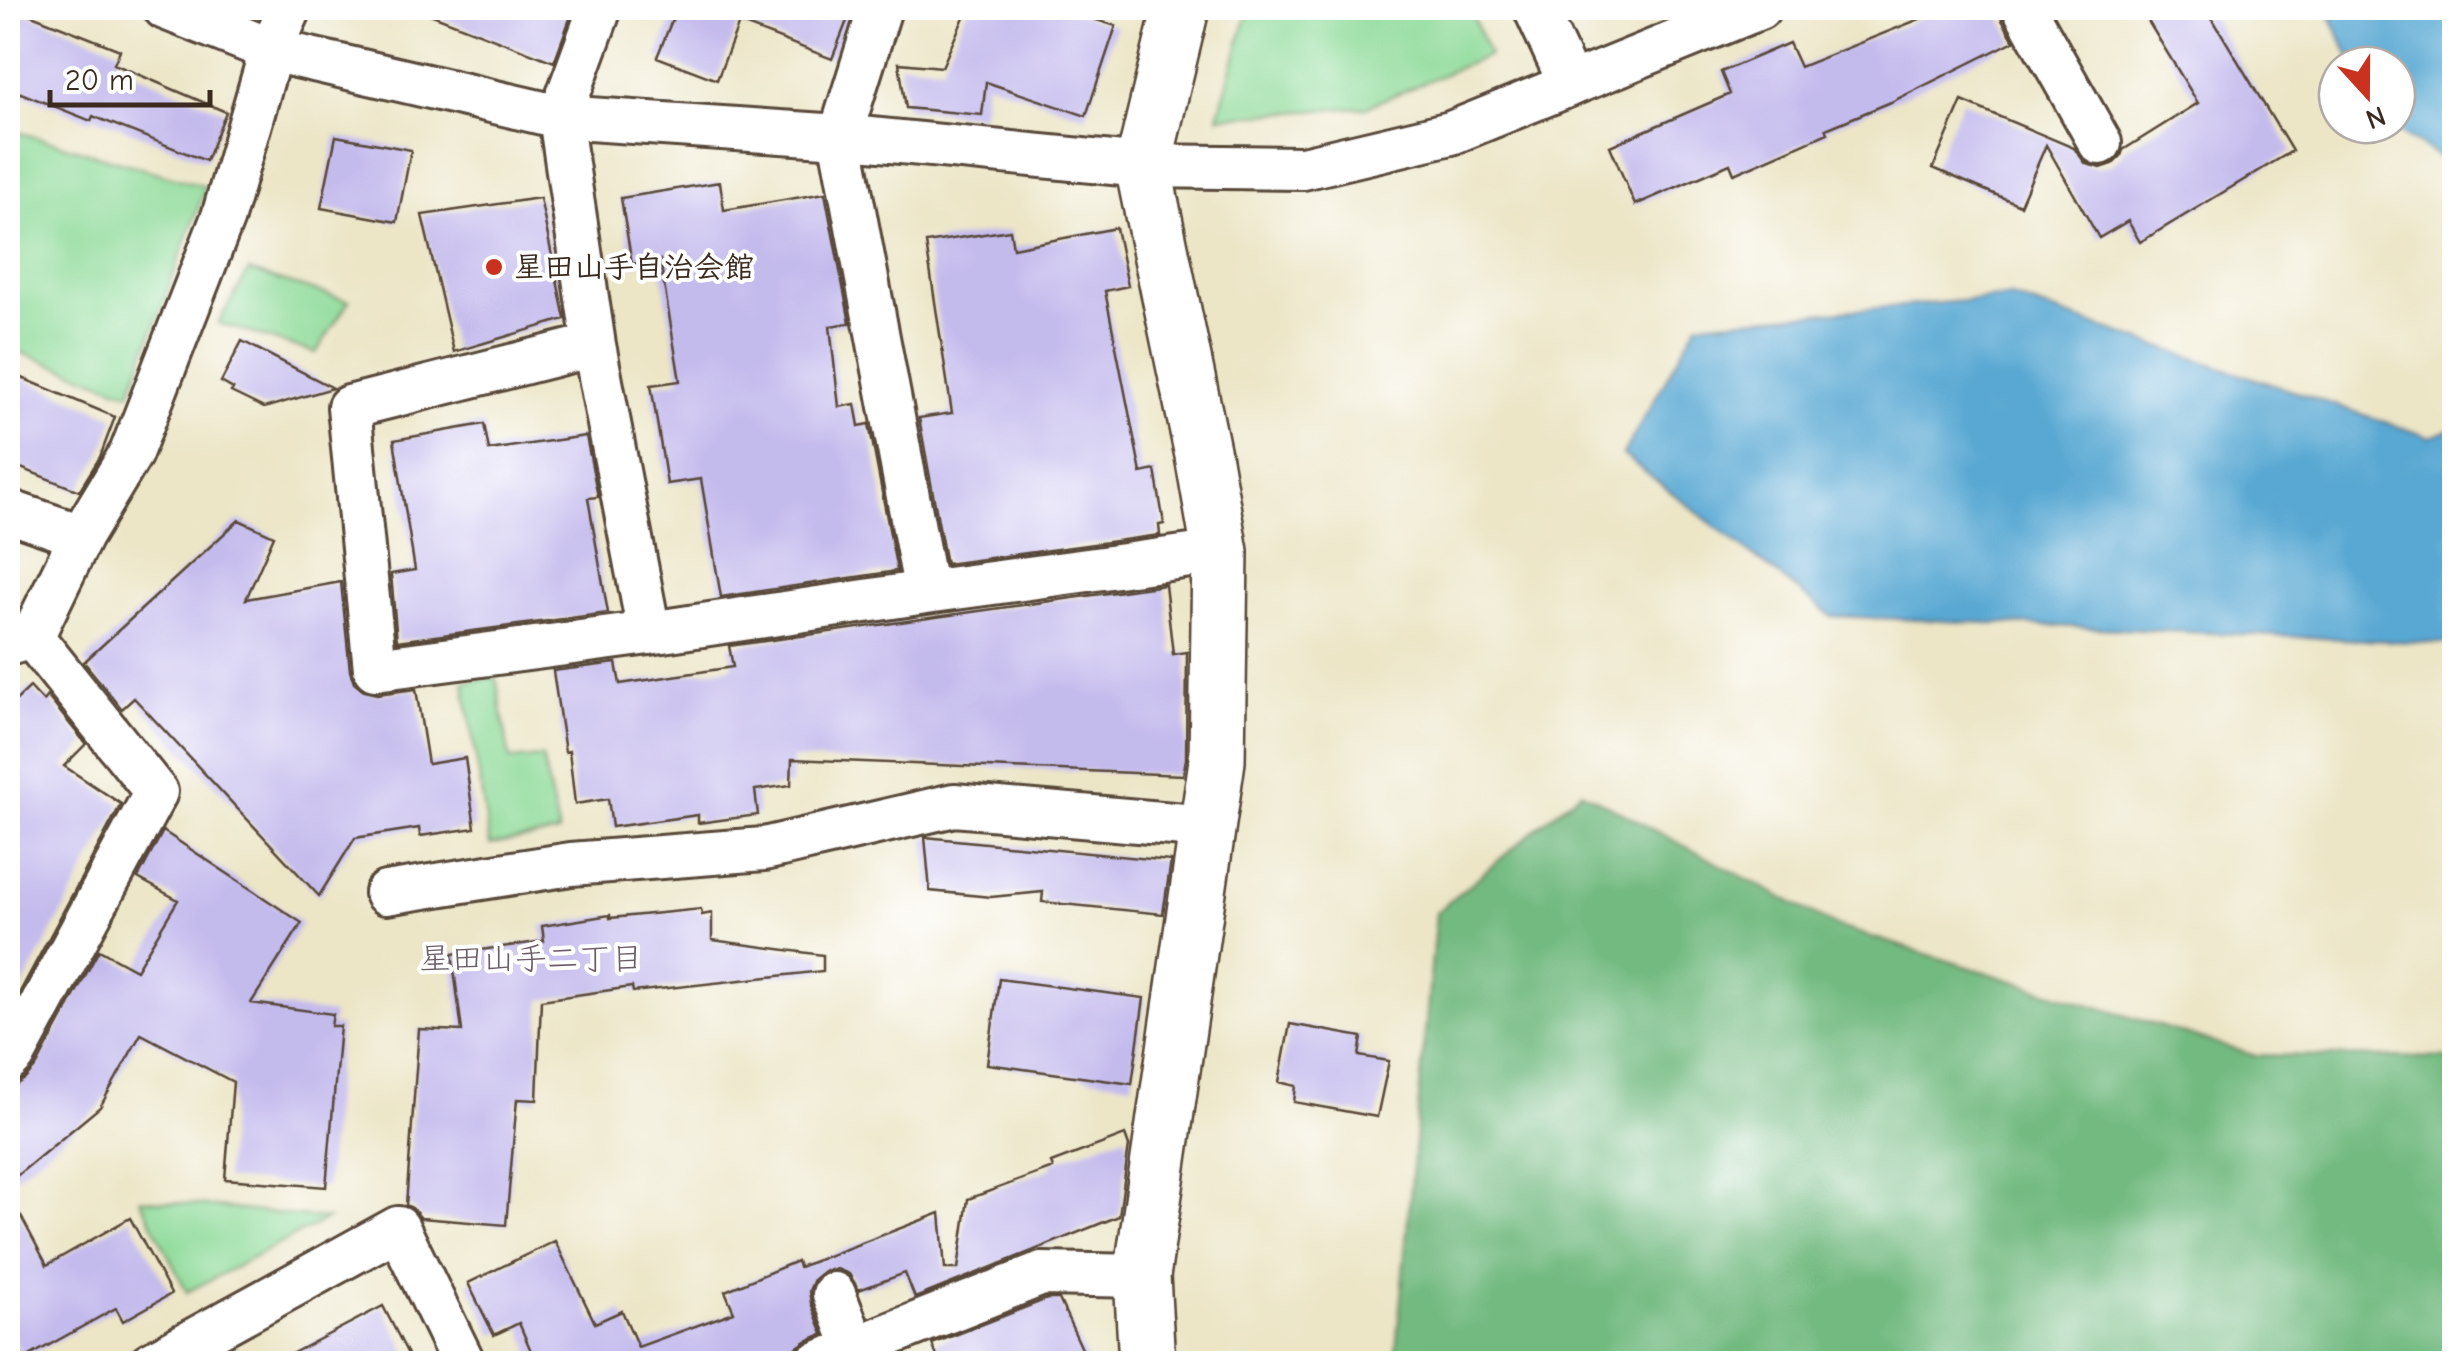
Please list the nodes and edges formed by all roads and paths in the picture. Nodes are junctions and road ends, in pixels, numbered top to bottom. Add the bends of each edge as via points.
1 (165, 8) edge
2 (290, 8) edge
3 (600, 8) edge
4 (880, 8) edge
5 (1181, 8) edge
6 (1536, 8) edge
7 (1758, 8) edge
8 (2024, 8) edge
9 (270, 50) junction
10 (1570, 84) junction
11 (560, 117) junction
12 (840, 136) junction
13 (2100, 142) dead end
14 (1142, 166) junction
15 (594, 344) junction
16 (8, 511) edge
17 (82, 536) junction
18 (1220, 552) junction
19 (926, 592) junction
20 (648, 633) junction
21 (20, 640) edge
22 (1207, 827) junction
23 (386, 893) dead end
24 (8, 1061) edge
25 (1142, 1276) junction
26 (834, 1294) dead end
27 (855, 1348) junction
28 (150, 1364) edge
29 (464, 1364) edge
30 (815, 1364) edge
31 (1147, 1364) edge

1 - 9 street
2 - 9 street
3 - 11 street
4 - 12 street
5 - 14 street
6 - 10 street
7 - 10 street
8 - 13 street
9 - 11 street
9 - 17 street via 223,218 131,453
10 - 14 street via 1451,133 1303,168
11 - 12 street
11 - 15 street
12 - 14 street
12 - 19 street
14 - 18 street
15 - 20 street
15 - 20 street via 348,406 375,668
16 - 17 street
17 - 21 street
18 - 19 street
18 - 22 street via 1217,761
19 - 20 street
21 - 24 street via 156,792
22 - 23 street via 954,805 764,849 570,864
22 - 25 street
25 - 27 street via 1042,1274
25 - 31 street
26 - 27 street
27 - 30 street
28 - 29 street via 398,1228

